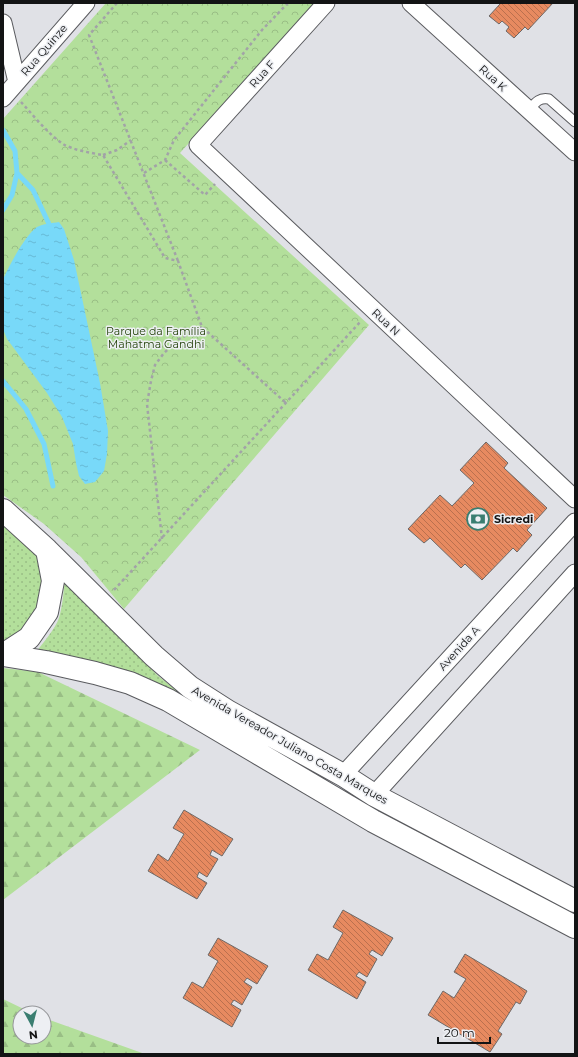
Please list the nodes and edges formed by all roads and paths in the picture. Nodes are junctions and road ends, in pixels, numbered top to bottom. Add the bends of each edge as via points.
1 (86, 3) edge
2 (117, 3) edge
3 (288, 3) edge
4 (326, 3) edge
5 (411, 3) edge
6 (3, 24) edge
7 (17, 82) junction
8 (3, 98) edge
9 (529, 110) junction
10 (575, 122) edge
11 (130, 140) junction
12 (198, 145) joint
13 (574, 150) edge
14 (103, 155) junction
15 (165, 160) junction
16 (226, 171) junction
17 (144, 173) junction
18 (178, 261) junction
19 (372, 309) junction
20 (202, 327) junction
21 (286, 404) junction
22 (575, 499) edge
23 (3, 510) edge
24 (575, 522) edge
25 (162, 539) junction
26 (47, 550) junction
27 (575, 573) edge
28 (102, 604) junction
29 (3, 655) edge
30 (343, 775) junction
31 (374, 795) junction
32 (575, 901) edge
33 (575, 927) edge

1 - 7 street, Rua Quinze
2 - 11 path via 89,35
3 - 15 path via 262,30 174,140
4 - 12 street, Rua F
5 - 9 street, Rua K
6 - 7 street
7 - 8 street, Rua Quinze
7 - 14 path via 20,100 49,132 64,144
9 - 10 lane via 539,100 549,99
9 - 13 street, Rua K
11 - 14 path via 117,150
11 - 17 path
12 - 16 street, Rua N
14 - 18 path via 165,258
15 - 16 path via 205,194
15 - 17 path
16 - 19 street, Rua N
17 - 18 path
18 - 20 path
19 - 21 path
19 - 22 street, Rua N
20 - 21 path
20 - 25 path via 179,339 164,353 155,365 151,381 148,404
21 - 25 path
23 - 26 main road, Avenida Vereador Juliano Costa Marques
24 - 30 street, Avenida A
25 - 28 path
26 - 28 main road, Avenida Vereador Juliano Costa Marques
26 - 29 main road via 53,581 47,612 29,638
27 - 31 street
28 - 30 main road, Avenida Vereador Juliano Costa Marques via 154,656 190,687 229,712
29 - 33 main road via 94,673 130,683 168,700 373,821
30 - 31 main road, Avenida Vereador Juliano Costa Marques
31 - 32 main road, Avenida Vereador Juliano Costa Marques

